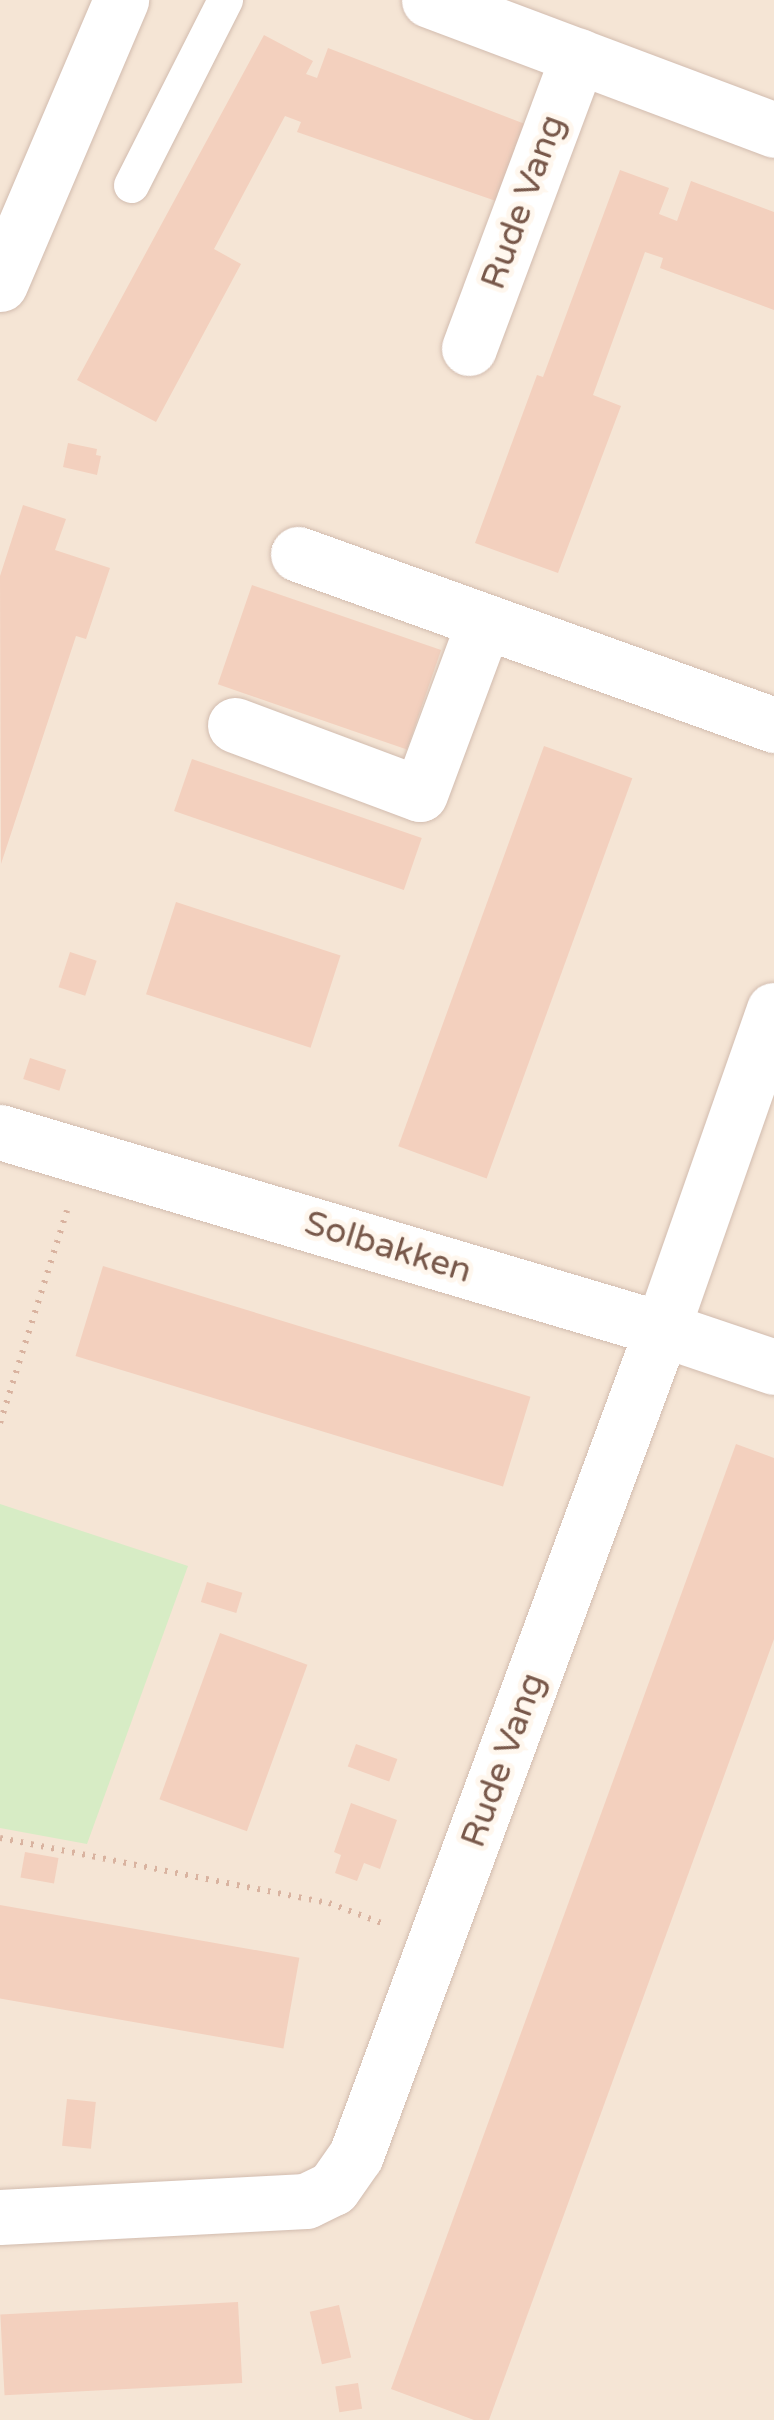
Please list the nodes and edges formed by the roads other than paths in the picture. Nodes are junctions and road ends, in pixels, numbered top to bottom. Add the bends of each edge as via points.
1 (122, 0) edge
2 (225, 0) edge
3 (430, 0) edge
4 (578, 56) junction
5 (774, 130) edge
6 (131, 185) dead end
7 (14, 204) edge
8 (0, 284) edge
9 (468, 348) dead end
10 (298, 554) dead end
11 (484, 622) junction
12 (234, 725) dead end
13 (774, 725) edge
14 (774, 1010) edge
15 (0, 1132) edge
16 (662, 1329) junction
17 (774, 1367) edge
18 (0, 2216) edge

1 - 7 street
2 - 6 lane
3 - 4 street
4 - 5 street
4 - 9 street, Rude Vang
7 - 8 street
10 - 11 street
11 - 12 street via 420,794
11 - 13 street
14 - 16 street, Rude Vang
15 - 16 street, Solbakken
16 - 17 street, Solbakken
16 - 18 street, Rude Vang via 356,2155 333,2188 306,2201

